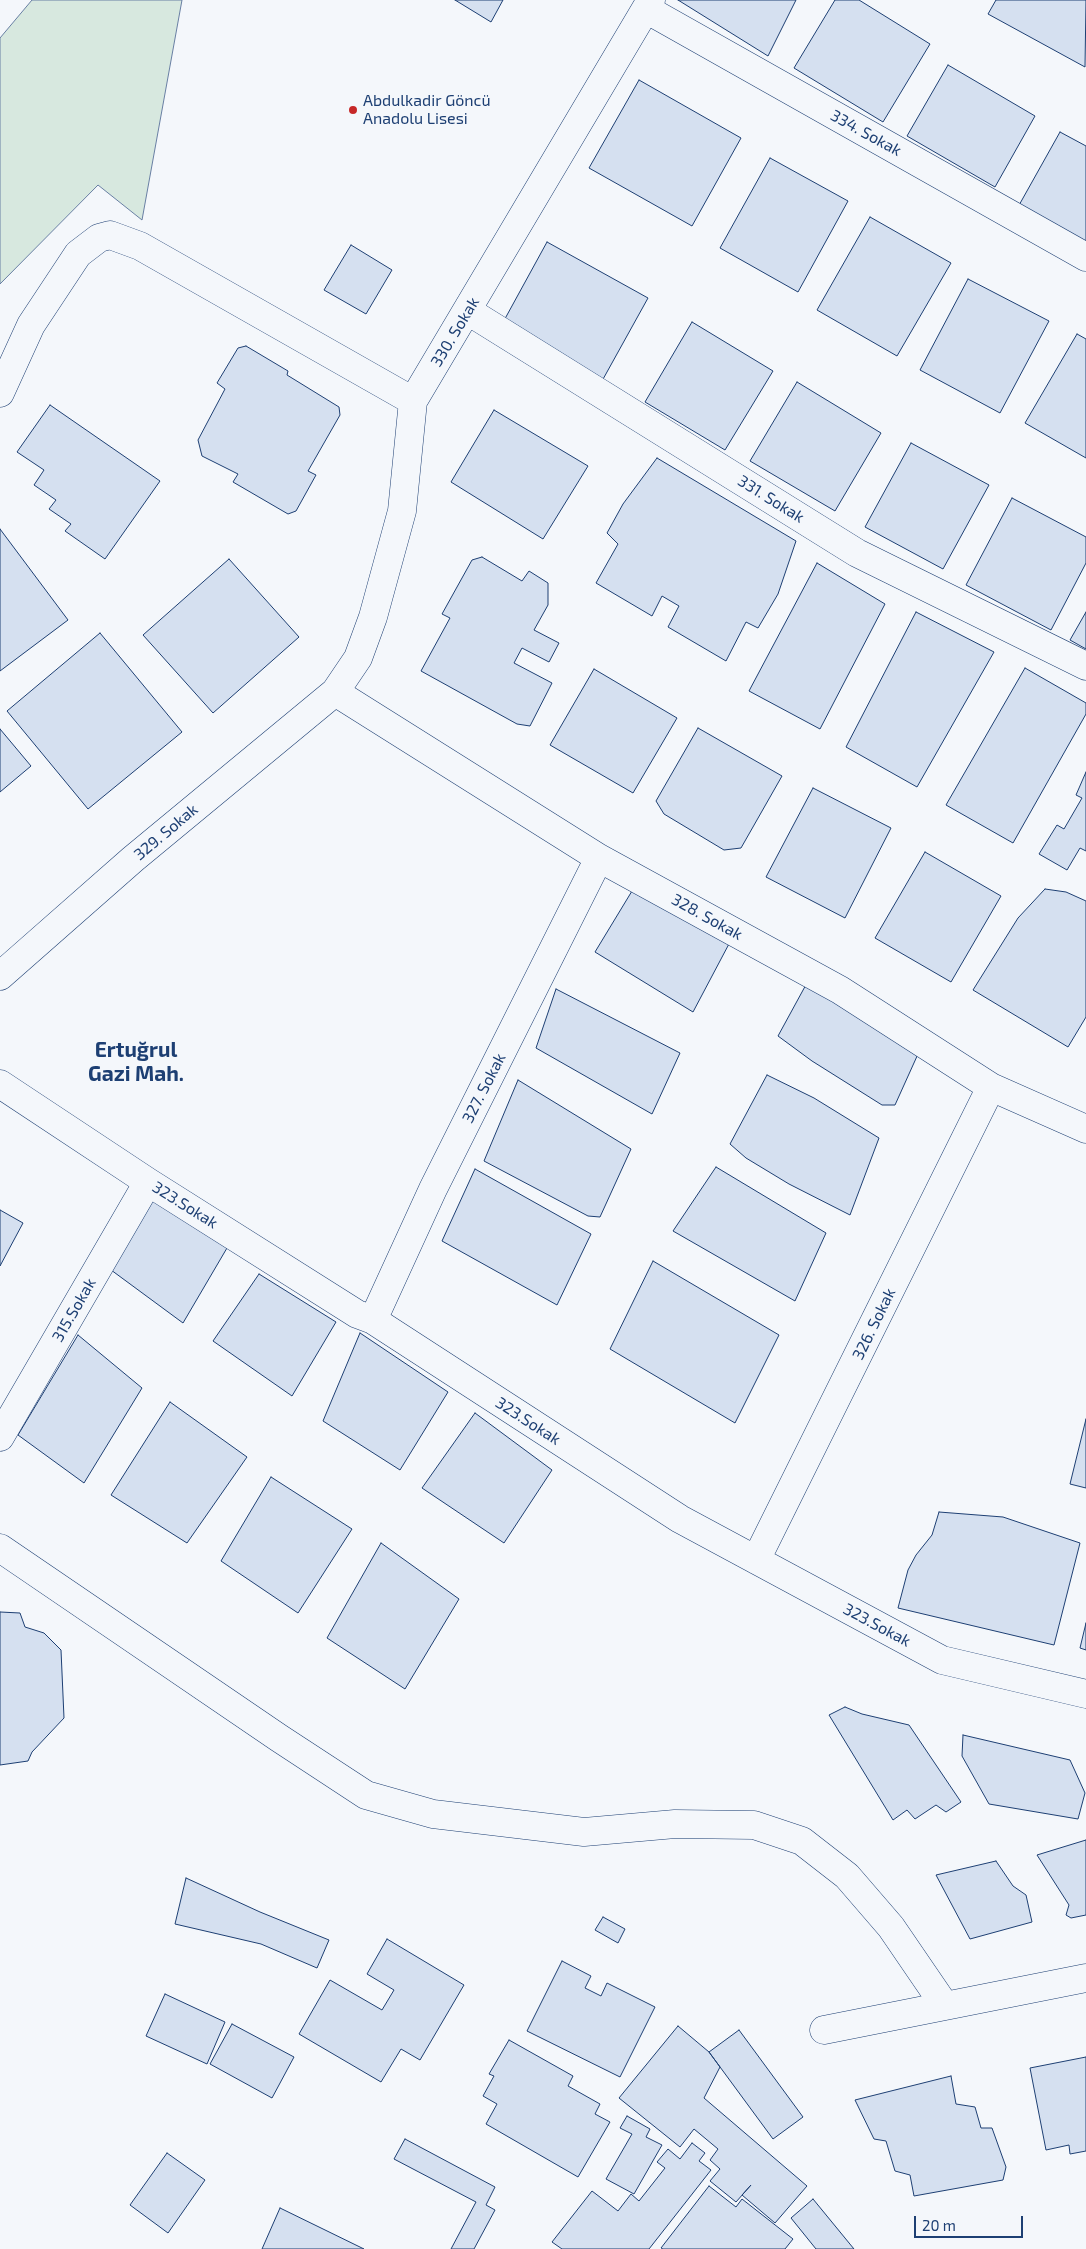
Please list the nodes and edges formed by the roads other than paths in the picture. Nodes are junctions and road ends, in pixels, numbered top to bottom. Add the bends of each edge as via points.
1 (648, 5) edge
2 (1086, 256) edge
3 (468, 311) junction
4 (0, 393) edge
5 (413, 401) junction
6 (1086, 666) edge
7 (335, 692) junction
8 (599, 858) junction
9 (0, 976) edge
10 (0, 1084) edge
11 (991, 1087) junction
12 (1086, 1129) edge
13 (148, 1182) junction
14 (373, 1320) junction
15 (0, 1437) edge
16 (0, 1548) edge
17 (756, 1560) junction
18 (1086, 1694) edge
19 (1086, 1978) edge
20 (945, 2006) junction
21 (824, 2030) dead end

1 - 2 street, 334. Sokak
1 - 3 street, 330. Sokak
3 - 5 street, 330. Sokak
3 - 6 street, 331. Sokak via 857,553
4 - 5 street via 31,325 78,254 99,238 110,235 140,246
5 - 7 street, 330. Sokak via 402,511 373,617 358,658
7 - 8 street, 328. Sokak
7 - 9 street, 329. Sokak via 134,859
8 - 11 street, 328. Sokak via 840,990
8 - 14 street, 327. Sokak via 434,1188
10 - 13 street, 323.Sokak
11 - 12 street, 328. Sokak
11 - 17 street, 326. Sokak
13 - 14 street, 323.Sokak via 358,1314
13 - 15 street, 315.Sokak
14 - 17 street, 323.Sokak via 680,1520
16 - 20 street via 366,1795 433,1814 584,1832 675,1824 754,1825 802,1841 847,1876 891,1927
17 - 18 street, 323.Sokak via 942,1660
19 - 20 street
20 - 21 street

